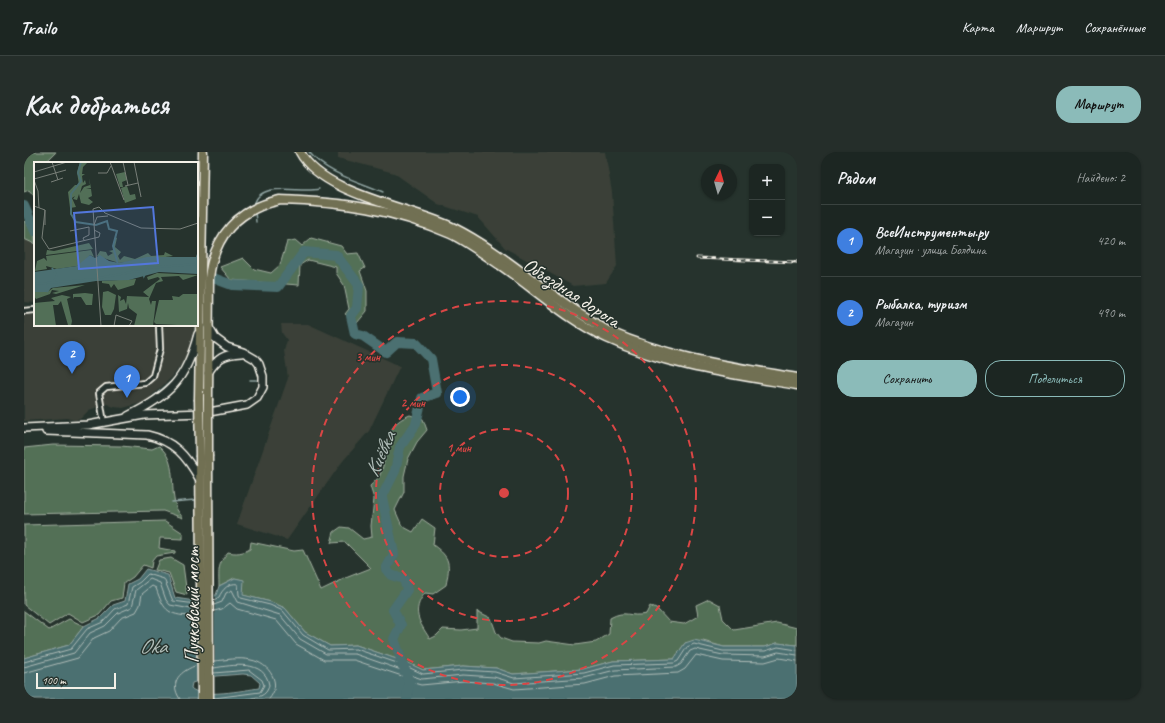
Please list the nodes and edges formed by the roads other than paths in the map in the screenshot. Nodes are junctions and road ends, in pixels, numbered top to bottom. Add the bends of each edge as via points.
1 (202, 152) edge
2 (300, 152) edge
3 (453, 231) junction
4 (34, 310) edge
5 (24, 311) edge
6 (159, 326) edge
7 (204, 326) junction
8 (243, 352) junction
9 (208, 373) junction
10 (797, 378) edge
11 (797, 385) edge
12 (120, 420) junction
13 (104, 423) junction
14 (24, 428) edge
15 (34, 428) junction
16 (204, 457) junction
17 (200, 480) junction
18 (205, 511) junction
19 (202, 699) edge
20 (209, 699) edge

1 - 7 highway
2 - 3 highway via 310,168 345,188
3 - 7 highway via 370,208 317,201 268,202 250,210 232,225 219,241 211,262
3 - 10 highway, Объездная дорога via 504,259 561,301 609,331 665,352
3 - 11 highway, Объездная дорога via 557,307 606,338 690,367
4 - 5 street
6 - 13 street via 160,349 153,376 144,383 106,387 99,393
7 - 8 main road via 227,347
7 - 9 highway
7 - 12 main road via 189,365 173,387 148,406
7 - 16 highway, bridge via 199,399
8 - 9 main road via 222,356
8 - 12 main road via 255,359 263,376 261,393 247,406 204,413 144,415
9 - 16 highway, bridge
12 - 13 main road
13 - 15 main road
14 - 15 main road
15 - 17 main road via 51,432 146,435 168,442 183,454
16 - 17 highway
16 - 18 highway
17 - 18 highway
18 - 19 highway, Пучковский мост
18 - 20 highway, Пучковский мост

